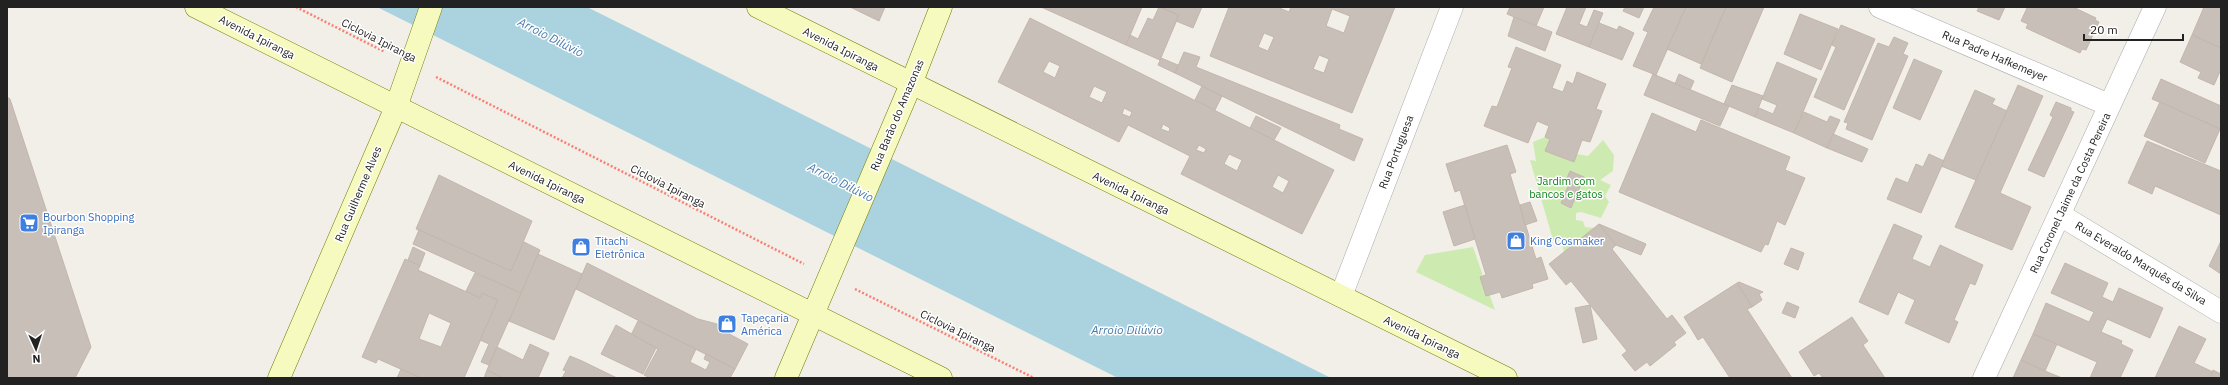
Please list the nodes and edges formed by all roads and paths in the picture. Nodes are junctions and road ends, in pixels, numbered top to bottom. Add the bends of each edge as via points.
1 (196, 7) edge
2 (296, 7) edge
3 (431, 7) edge
4 (758, 7) edge
5 (941, 7) edge
6 (1452, 7) edge
7 (1880, 7) edge
8 (2155, 7) edge
9 (413, 58) junction
10 (911, 84) junction
11 (2109, 105) junction
12 (396, 107) junction
13 (2060, 215) junction
14 (831, 270) junction
15 (1341, 296) junction
16 (2221, 312) edge
17 (812, 313) junction
18 (279, 378) edge
19 (786, 378) edge
20 (941, 378) edge
21 (1034, 378) edge
22 (1506, 378) edge
23 (1984, 378) edge

1 - 12 main road, Avenida Ipiranga
2 - 9 path, Ciclovia Ipiranga
3 - 9 main road, Rua Guilherme Alves
4 - 10 main road, Avenida Ipiranga
5 - 10 main road, Rua Barão do Amazonas
6 - 15 street, Rua Portuguesa
7 - 11 street, Rua Padre Hafkemeyer
8 - 11 street, Rua Coronel Jaime da Costa Pereira
9 - 12 main road, Rua Guilherme Alves
9 - 14 path, Ciclovia Ipiranga
10 - 14 main road, Rua Barão do Amazonas
10 - 15 main road, Avenida Ipiranga
11 - 13 street, Rua Coronel Jaime da Costa Pereira
12 - 17 main road, Avenida Ipiranga
12 - 18 main road, Rua Guilherme Alves
13 - 16 street, Rua Everaldo Marquês da Silva
13 - 23 street, Rua Coronel Jaime da Costa Pereira
14 - 17 main road, Rua Barão do Amazonas
14 - 21 path, Ciclovia Ipiranga
15 - 22 main road, Avenida Ipiranga
17 - 19 main road, Rua Barão do Amazonas
17 - 20 main road, Avenida Ipiranga

